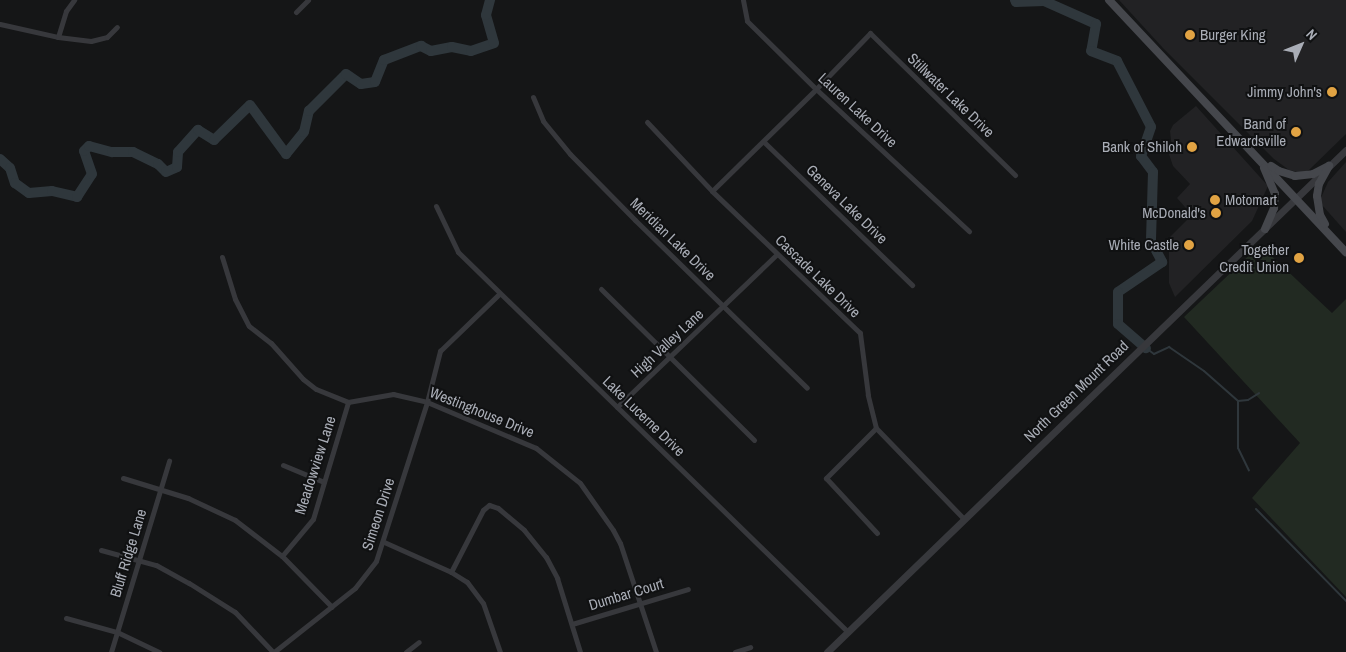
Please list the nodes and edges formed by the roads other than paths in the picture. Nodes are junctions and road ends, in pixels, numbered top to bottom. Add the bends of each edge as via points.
1 (74, 0) edge
2 (308, 0) edge
3 (743, 0) edge
4 (1108, 0) edge
5 (296, 12) dead end
6 (0, 24) edge
7 (117, 26) dead end
8 (58, 37) junction
9 (816, 89) junction
10 (533, 97) dead end
11 (647, 122) dead end
12 (764, 142) junction
13 (1345, 152) edge
14 (1258, 158) junction
15 (1329, 166) junction
16 (1015, 176) dead end
17 (712, 191) junction
18 (1296, 198) junction
19 (436, 206) dead end
20 (1265, 228) junction
21 (968, 231) dead end
22 (1340, 242) edge
23 (1346, 252) edge
24 (777, 254) junction
25 (222, 257) dead end
26 (912, 285) dead end
27 (601, 289) dead end
28 (500, 293) junction
29 (724, 306) junction
30 (670, 356) junction
31 (807, 388) dead end
32 (348, 402) junction
33 (427, 402) junction
34 (617, 407) junction
35 (876, 428) junction
36 (754, 440) dead end
37 (169, 461) dead end
38 (284, 465) dead end
39 (123, 478) dead end
40 (324, 482) junction
41 (160, 489) junction
42 (964, 519) junction
43 (877, 533) dead end
44 (384, 542) junction
45 (101, 550) dead end
46 (282, 556) junction
47 (139, 560) junction
48 (451, 572) junction
49 (688, 589) dead end
50 (640, 604) junction
51 (332, 607) junction
52 (66, 618) dead end
53 (572, 624) junction
54 (117, 632) junction
55 (848, 632) junction
56 (419, 642) dead end
57 (750, 647) dead end
58 (111, 652) edge
59 (159, 652) edge
60 (274, 652) edge
61 (406, 652) edge
62 (500, 652) edge
63 (580, 652) edge
64 (656, 652) edge
65 (735, 652) edge
66 (827, 652) edge

1 - 8 street via 66,11
2 - 5 street
3 - 9 street, Lauren Lake Drive via 746,21
4 - 14 main road
6 - 8 street
7 - 8 street via 107,37 98,40
9 - 12 street
9 - 16 street, Stillwater Lake Drive via 870,33
9 - 21 street, Lauren Lake Drive
10 - 29 street, Meridian Lake Drive via 543,121 570,154
11 - 17 street, Cascade Lake Drive
12 - 17 street
12 - 26 street, Geneva Lake Drive
13 - 15 street, North Green Mount Road
14 - 15 main road via 1279,171 1295,176 1313,174
14 - 18 main road
14 - 20 main road via 1275,194 1274,208
15 - 18 street, North Green Mount Road
15 - 22 main road via 1319,184 1317,199 1320,215
17 - 24 street, Cascade Lake Drive
18 - 20 street, North Green Mount Road
18 - 22 main road
19 - 28 street, Lake Lucerne Drive via 458,252
20 - 42 street, North Green Mount Road
22 - 23 main road
24 - 29 street, High Valley Lane
24 - 35 street, Cascade Lake Drive via 860,333
25 - 32 street via 235,299 250,326 271,343 303,379 316,389
27 - 30 street
28 - 33 street, Simeon Drive via 440,351
28 - 34 street, Lake Lucerne Drive
29 - 30 street, High Valley Lane
29 - 31 street, Meridian Lake Drive
30 - 34 street, High Valley Lane
30 - 36 street
32 - 33 street, Westinghouse Drive via 393,394
32 - 40 street, Meadowview Lane
33 - 44 street, Simeon Drive
33 - 50 street, Westinghouse Drive via 536,448 580,484 613,530
34 - 55 street, Lake Lucerne Drive
35 - 42 street
35 - 43 street via 826,478
37 - 41 street, Bluff Ridge Lane
38 - 40 street
39 - 41 street
40 - 46 street, Meadowview Lane via 313,519
41 - 46 street via 235,520
41 - 47 street, Bluff Ridge Lane
42 - 55 street, North Green Mount Road
44 - 48 street
44 - 51 street, Simeon Drive via 376,561 355,588
45 - 47 street
46 - 51 street
47 - 54 street, Bluff Ridge Lane
47 - 60 street via 156,565 235,612
48 - 53 street via 483,510 489,505 498,508 524,530 546,557 557,578
48 - 62 street via 467,582 483,603
49 - 50 street, Dumbar Court
50 - 53 street, Dumbar Court
50 - 64 street, Westinghouse Drive
51 - 60 street, Simeon Drive
52 - 54 street
53 - 63 street
54 - 58 street, Bluff Ridge Lane
54 - 59 street
55 - 66 street, North Green Mount Road
56 - 61 street
57 - 65 street

